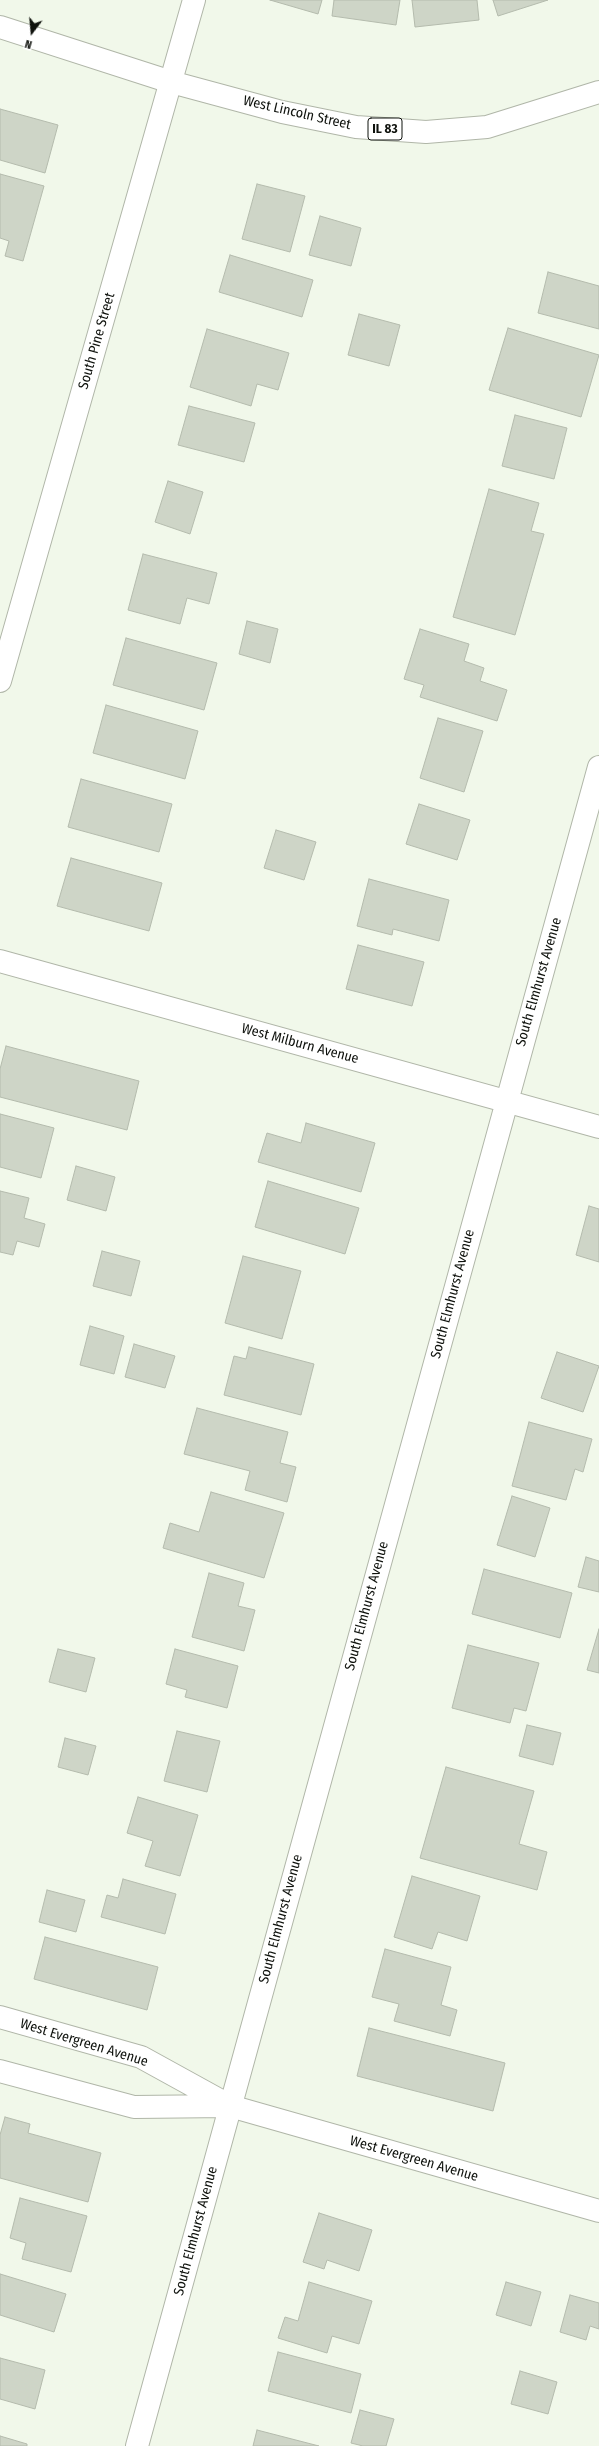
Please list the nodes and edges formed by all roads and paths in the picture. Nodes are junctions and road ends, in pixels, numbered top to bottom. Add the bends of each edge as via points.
1 (194, 0) edge
2 (0, 28) edge
3 (171, 82) junction
4 (599, 92) edge
5 (0, 681) edge
6 (599, 767) edge
7 (0, 961) edge
8 (506, 1101) junction
9 (599, 1127) edge
10 (0, 2018) edge
11 (0, 2071) edge
12 (230, 2106) junction
13 (599, 2211) edge
14 (137, 2446) edge

1 - 3 street, South Pine Street
2 - 3 street, West Lincoln Street / IL 83
3 - 4 street, West Lincoln Street / IL 83 via 282,112 356,127 426,132 487,127
3 - 5 street, South Pine Street
6 - 8 street, South Elmhurst Avenue
7 - 8 street, West Milburn Avenue
8 - 9 street, West Milburn Avenue
8 - 12 street, South Elmhurst Avenue
10 - 12 street, West Evergreen Avenue via 141,2057
11 - 12 street, West Evergreen Avenue via 134,2107
12 - 13 street, West Evergreen Avenue
12 - 14 street, South Elmhurst Avenue

